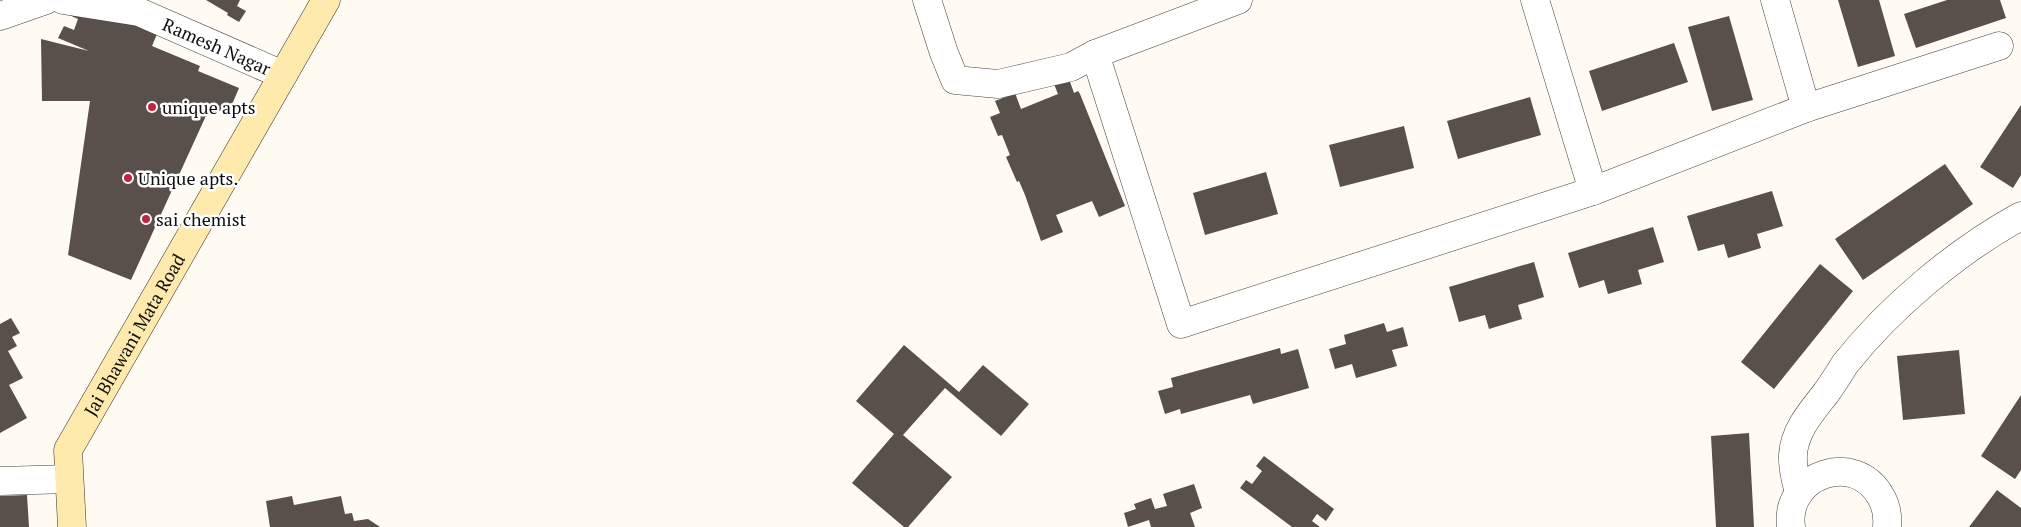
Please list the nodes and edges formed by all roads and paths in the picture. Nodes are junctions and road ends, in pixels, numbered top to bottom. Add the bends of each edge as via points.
1 (46, 0) edge
2 (63, 0) edge
3 (326, 0) edge
4 (927, 0) edge
5 (1238, 0) edge
6 (1535, 0) edge
7 (1776, 0) edge
8 (0, 16) edge
9 (1999, 46) dead end
10 (1095, 54) junction
11 (283, 75) junction
12 (1806, 108) junction
13 (1593, 191) junction
14 (2021, 216) edge
15 (70, 479) junction
16 (0, 482) edge
17 (1799, 493) junction
18 (72, 527) edge
19 (1791, 527) edge
20 (1887, 527) edge

1 - 8 street
2 - 11 street, Ramesh Nagar via 139,12
3 - 11 street, Jai Bhawani Mata Road
4 - 10 street via 955,80 998,84 1071,67
5 - 10 street
6 - 13 street
7 - 12 street
9 - 12 street
10 - 13 street via 1181,324
11 - 15 street, Jai Bhawani Mata Road via 68,450
12 - 13 street
14 - 17 street via 1958,256 1892,312 1846,364 1798,436 1793,455
15 - 16 street
15 - 18 street, Jai Bhawani Mata Road
17 - 19 street via 1792,508
17 - 20 street via 1823,474 1853,473 1878,490 1885,504

